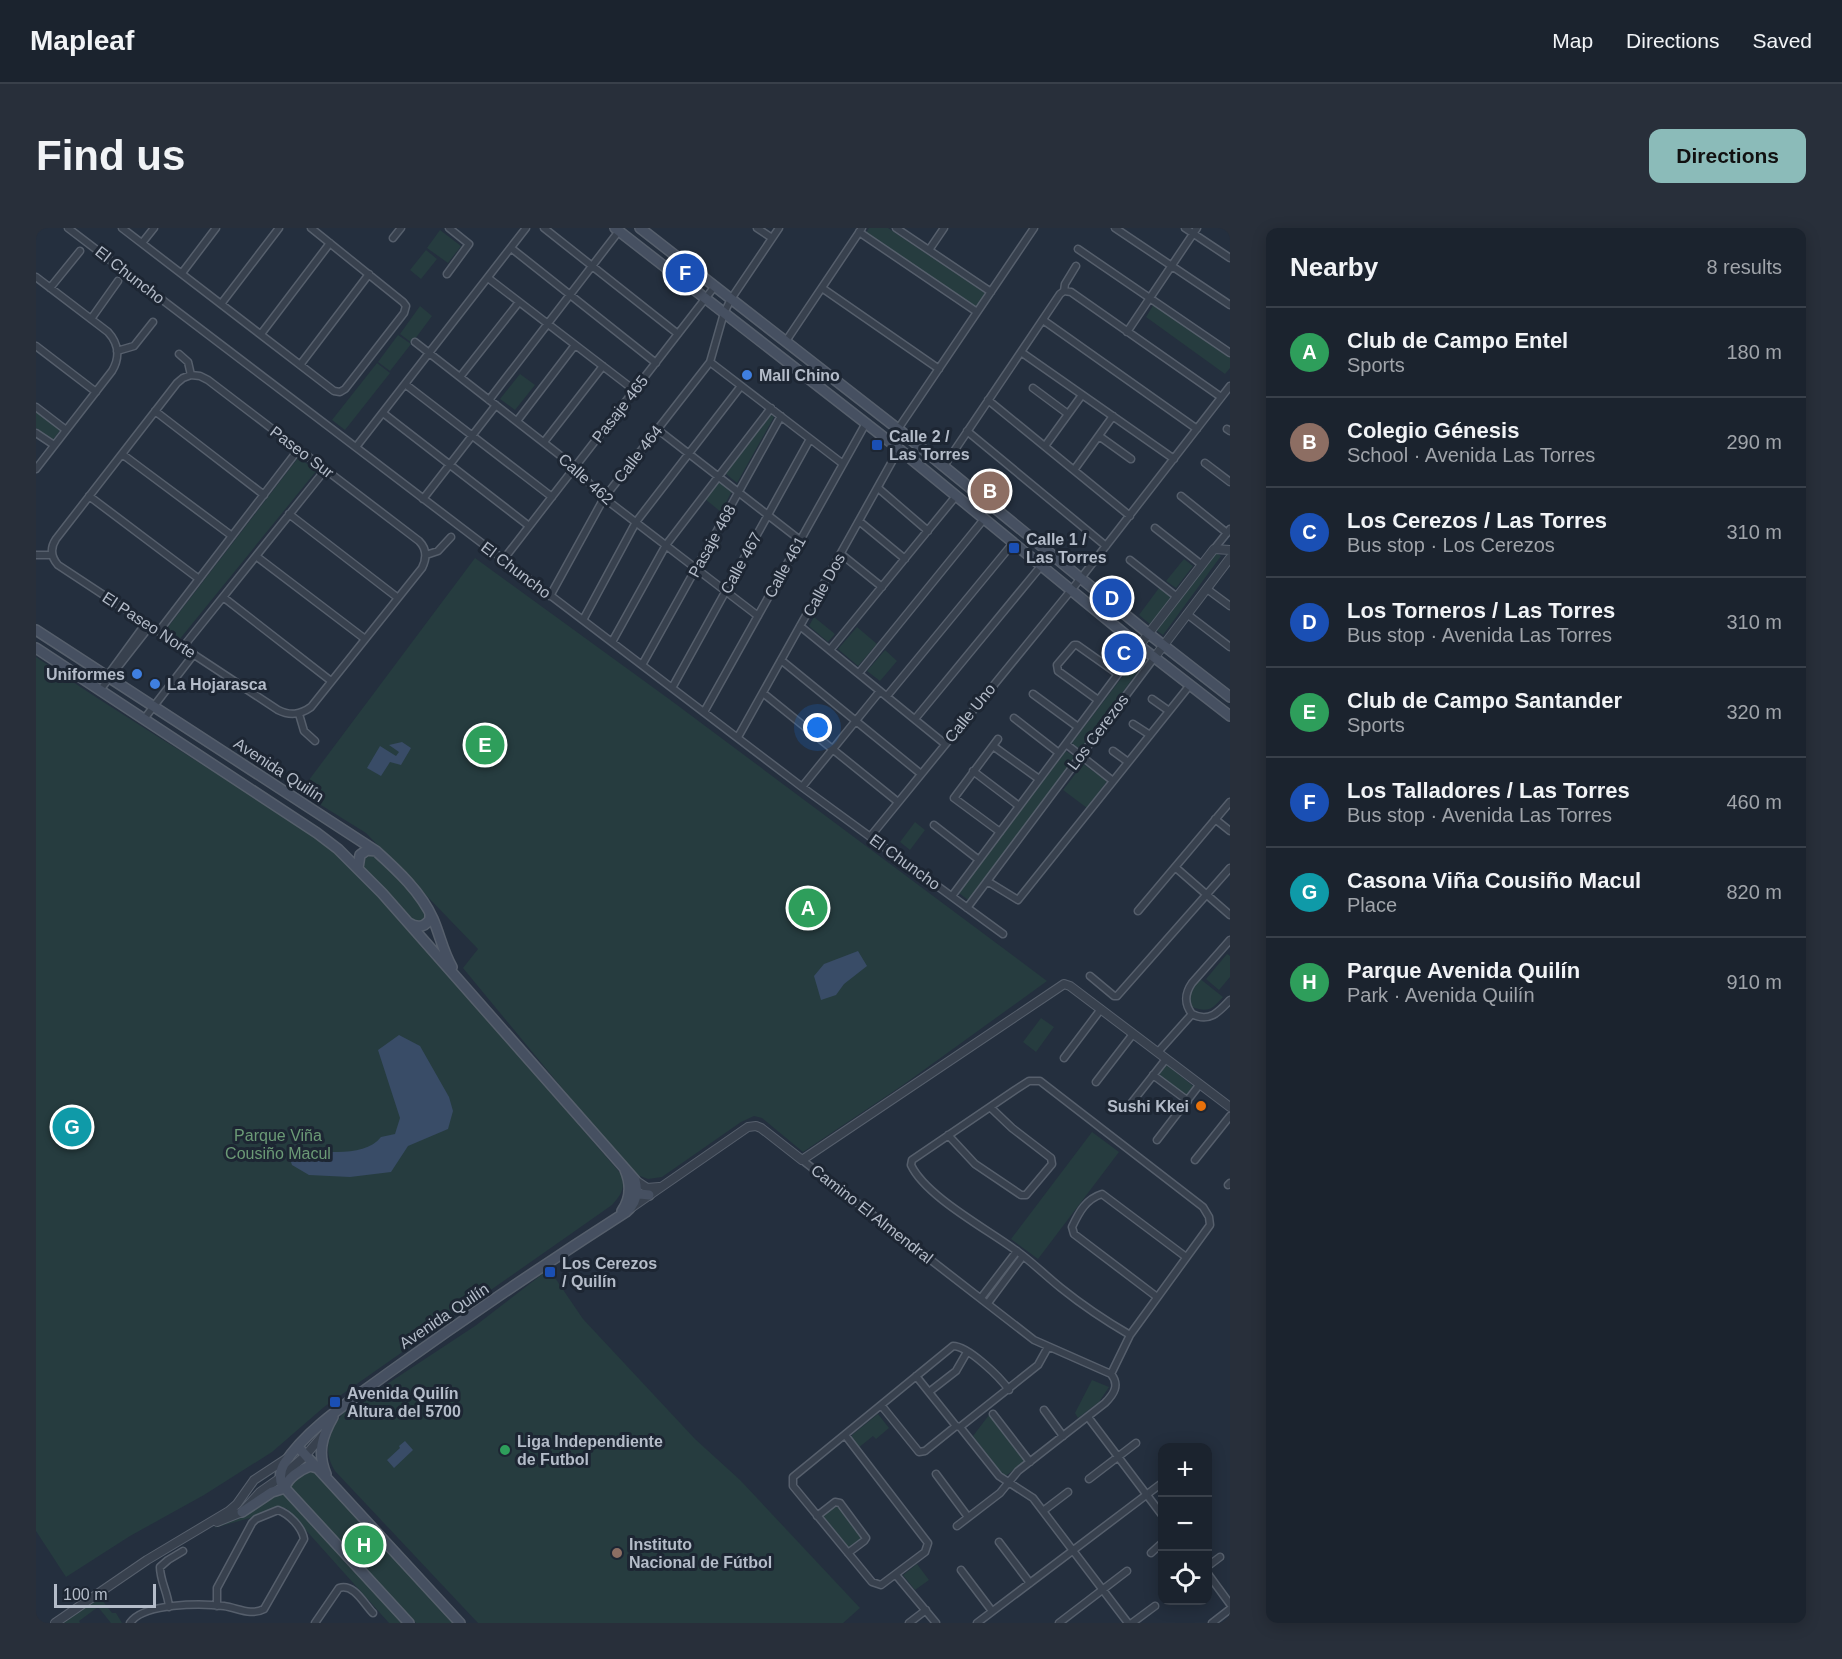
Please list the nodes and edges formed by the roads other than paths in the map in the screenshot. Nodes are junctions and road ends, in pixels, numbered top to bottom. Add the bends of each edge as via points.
1 (68, 228) edge
2 (122, 228) edge
3 (154, 228) edge
4 (216, 228) edge
5 (279, 228) edge
6 (311, 228) edge
7 (401, 228) edge
8 (448, 228) edge
9 (526, 228) edge
10 (544, 228) edge
11 (640, 228) edge
12 (757, 228) edge
13 (779, 228) edge
14 (896, 228) edge
15 (944, 228) edge
16 (1034, 228) edge
17 (1115, 228) edge
18 (1185, 228) edge
19 (617, 230) edge
20 (860, 230) edge
21 (1195, 231) edge
22 (393, 238) dead end
23 (772, 238) junction
24 (142, 243) junction
25 (330, 243) junction
26 (511, 248) junction
27 (1077, 249) dead end
28 (929, 250) junction
29 (80, 251) dead end
30 (1230, 258) edge
31 (592, 266) junction
32 (1076, 266) dead end
33 (1171, 266) junction
34 (182, 273) junction
35 (369, 274) junction
36 (447, 274) dead end
37 (36, 277) edge
38 (488, 278) junction
39 (118, 281) dead end
40 (715, 286) junction
41 (50, 288) junction
42 (822, 288) junction
43 (1064, 291) junction
44 (991, 292) junction
45 (570, 295) junction
46 (705, 298) junction
47 (731, 298) junction
48 (1149, 298) junction
49 (519, 302) junction
50 (221, 303) junction
51 (1230, 305) edge
52 (977, 312) junction
53 (724, 313) junction
54 (91, 319) junction
55 (1043, 320) junction
56 (153, 322) dead end
57 (548, 324) junction
58 (1127, 332) junction
59 (261, 334) junction
60 (678, 334) junction
61 (786, 341) junction
62 (415, 342) dead end
63 (575, 345) junction
64 (36, 346) edge
65 (117, 351) junction
66 (1021, 352) junction
67 (429, 353) junction
68 (1230, 353) edge
69 (179, 354) dead end
70 (710, 362) junction
71 (656, 363) junction
72 (300, 365) junction
73 (603, 366) junction
74 (939, 369) junction
75 (191, 375) junction
76 (460, 377) junction
77 (405, 384) junction
78 (741, 386) junction
79 (1230, 386) edge
80 (1033, 388) dead end
81 (634, 390) junction
82 (96, 392) junction
83 (1082, 395) junction
84 (1221, 397) junction
85 (489, 400) junction
86 (988, 400) junction
87 (496, 405) junction
88 (36, 407) edge
89 (771, 408) junction
90 (155, 411) junction
91 (383, 413) junction
92 (1068, 414) junction
93 (781, 416) junction
94 (1113, 416) junction
95 (517, 421) junction
96 (866, 423) junction
97 (657, 429) junction
98 (898, 429) junction
99 (1197, 429) junction
100 (66, 430) junction
101 (967, 431) junction
102 (36, 433) edge
103 (472, 436) junction
104 (1099, 436) junction
105 (810, 439) junction
106 (544, 442) junction
107 (54, 445) junction
108 (1044, 446) junction
109 (356, 447) junction
110 (899, 449) junction
111 (298, 450) junction
112 (122, 454) junction
113 (689, 454) junction
114 (1131, 459) dead end
115 (1174, 459) junction
116 (1205, 463) dead end
117 (843, 464) junction
118 (449, 465) junction
119 (944, 466) junction
120 (574, 468) junction
121 (36, 469) edge
122 (325, 470) junction
123 (1074, 470) junction
124 (718, 477) junction
125 (1230, 482) edge
126 (878, 488) junction
127 (739, 492) junction
128 (264, 495) junction
129 (89, 496) junction
130 (956, 496) junction
131 (1181, 496) dead end
132 (552, 497) junction
133 (604, 498) junction
134 (423, 499) junction
135 (289, 514) junction
136 (768, 515) junction
137 (1130, 516) junction
138 (984, 519) junction
139 (859, 521) junction
140 (636, 522) junction
141 (529, 526) junction
142 (1155, 528) dead end
143 (928, 531) junction
144 (1228, 531) edge
145 (232, 536) junction
146 (451, 537) dead end
147 (800, 540) junction
148 (1013, 543) junction
149 (666, 545) junction
150 (1106, 546) junction
151 (1214, 549) junction
152 (1230, 550) edge
153 (841, 554) junction
154 (36, 555) edge
155 (52, 555) junction
156 (426, 555) junction
157 (256, 556) junction
158 (905, 559) junction
159 (503, 560) junction
160 (1130, 560) dead end
161 (1229, 562) edge
162 (1202, 565) junction
163 (1041, 566) junction
164 (696, 568) junction
165 (1081, 578) junction
166 (199, 579) junction
167 (882, 587) junction
168 (1207, 589) junction
169 (1071, 590) junction
170 (725, 591) junction
171 (550, 596) junction
172 (223, 597) junction
173 (1177, 597) junction
174 (398, 598) junction
175 (1230, 606) edge
176 (1187, 614) junction
177 (758, 616) junction
178 (583, 620) junction
179 (148, 624) junction
180 (800, 626) junction
181 (36, 630) edge
182 (159, 631) junction
183 (1149, 634) junction
184 (365, 639) junction
185 (612, 642) junction
186 (1164, 645) junction
187 (1139, 646) junction
188 (183, 647) junction
189 (1230, 647) edge
190 (36, 648) edge
191 (830, 650) junction
192 (194, 654) junction
193 (1154, 658) junction
194 (781, 660) junction
195 (642, 665) junction
196 (111, 673) junction
197 (859, 674) junction
198 (1118, 674) junction
199 (331, 681) junction
200 (1190, 685) junction
201 (672, 688) junction
202 (100, 690) junction
203 (880, 691) junction
204 (763, 693) junction
205 (1033, 694) dead end
206 (887, 696) junction
207 (1230, 697) edge
208 (1152, 699) dead end
209 (1098, 700) junction
210 (153, 706) junction
211 (1169, 711) junction
212 (704, 712) junction
213 (299, 714) junction
214 (1230, 716) edge
215 (1014, 718) dead end
216 (144, 719) junction
217 (915, 719) junction
218 (855, 721) junction
219 (1133, 724) dead end
220 (1078, 727) junction
221 (1149, 735) junction
222 (738, 737) junction
223 (998, 739) dead end
224 (315, 741) dead end
225 (945, 744) junction
226 (1066, 744) junction
227 (993, 746) junction
228 (833, 749) junction
229 (1113, 751) dead end
230 (1059, 753) junction
231 (1081, 755) junction
232 (1128, 762) junction
233 (973, 771) junction
234 (921, 774) junction
235 (1039, 779) junction
236 (1113, 781) junction
237 (802, 787) junction
238 (898, 802) junction
239 (1230, 802) edge
240 (1019, 806) junction
241 (1215, 819) junction
242 (934, 825) dead end
243 (1230, 831) edge
244 (1000, 832) junction
245 (870, 837) junction
246 (376, 851) junction
247 (979, 860) junction
248 (1175, 867) junction
249 (358, 868) junction
250 (1230, 868) edge
251 (987, 881) junction
252 (1207, 894) junction
253 (952, 896) junction
254 (967, 908) junction
255 (1138, 911) dead end
256 (430, 912) junction
257 (1230, 915) edge
258 (409, 924) junction
259 (1003, 934) dead end
260 (1230, 940) edge
261 (1090, 976) dead end
262 (459, 979) junction
263 (1230, 1000) edge
264 (1101, 1009) junction
265 (1192, 1014) junction
266 (1133, 1034) junction
267 (1158, 1052) junction
268 (1064, 1058) dead end
269 (1166, 1059) junction
270 (1153, 1075) junction
271 (1096, 1082) dead end
272 (1200, 1084) junction
273 (1188, 1101) junction
274 (1129, 1106) dead end
275 (990, 1107) junction
276 (1230, 1107) edge
277 (1230, 1116) edge
278 (948, 1135) junction
279 (1157, 1140) dead end
280 (802, 1160) junction
281 (1195, 1160) dead end
282 (634, 1187) junction
283 (660, 1187) junction
284 (649, 1195) junction
285 (631, 1208) junction
286 (615, 1219) junction
287 (1017, 1251) junction
288 (1023, 1256) junction
289 (1186, 1257) junction
290 (1157, 1297) junction
291 (981, 1298) junction
292 (988, 1303) junction
293 (1130, 1335) junction
294 (1048, 1347) junction
295 (967, 1352) junction
296 (1111, 1374) junction
297 (916, 1376) junction
298 (1009, 1390) junction
299 (929, 1392) junction
300 (881, 1405) junction
301 (338, 1410) junction
302 (1044, 1410) dead end
303 (993, 1414) dead end
304 (1088, 1417) junction
305 (958, 1426) junction
306 (323, 1435) junction
307 (845, 1435) junction
308 (1063, 1436) junction
309 (1136, 1443) dead end
310 (298, 1447) junction
311 (305, 1456) junction
312 (290, 1457) junction
313 (1118, 1457) junction
314 (1030, 1462) junction
315 (317, 1468) junction
316 (936, 1473) dead end
317 (280, 1478) junction
318 (1089, 1479) dead end
319 (1009, 1482) junction
320 (332, 1484) junction
321 (1158, 1486) edge
322 (285, 1488) junction
323 (1068, 1492) dead end
324 (1147, 1494) junction
325 (1158, 1509) edge
326 (1043, 1511) junction
327 (242, 1512) junction
328 (817, 1516) junction
329 (968, 1517) junction
330 (209, 1524) junction
331 (957, 1526) dead end
332 (999, 1542) dead end
333 (1158, 1547) edge
334 (1073, 1550) junction
335 (183, 1551) dead end
336 (1151, 1552) dead end
337 (848, 1553) junction
338 (1220, 1557) dead end
339 (1212, 1563) edge
340 (961, 1570) dead end
341 (1127, 1571) dead end
342 (896, 1575) junction
343 (1212, 1579) edge
344 (1030, 1583) junction
345 (1103, 1590) junction
346 (1230, 1604) edge
347 (217, 1606) junction
348 (1155, 1606) dead end
349 (169, 1607) junction
350 (1230, 1609) edge
351 (926, 1610) junction
352 (992, 1611) junction
353 (373, 1613) dead end
354 (55, 1623) edge
355 (129, 1623) edge
356 (315, 1623) edge
357 (409, 1623) edge
358 (460, 1623) edge
359 (909, 1623) edge
360 (936, 1623) edge
361 (977, 1623) edge
362 (1059, 1623) edge
363 (1130, 1623) edge
364 (1212, 1623) edge

1 - 109 street, El Chuncho
2 - 24 street
3 - 24 street
4 - 34 street
5 - 50 street
6 - 25 street
7 - 22 street
8 - 36 street via 469,244
9 - 26 street
10 - 31 street
11 - 40 main road
12 - 23 street
13 - 23 street, Calle 464
14 - 28 street
15 - 28 street
16 - 44 street
17 - 33 street
18 - 21 street
19 - 31 street
19 - 46 main road
20 - 42 street
20 - 52 street
21 - 30 street
21 - 33 street
23 - 47 street, Calle 464
24 - 34 street
25 - 35 street
25 - 59 street
26 - 38 street
26 - 45 street
27 - 48 street
28 - 44 street
29 - 41 street
31 - 45 street
31 - 60 street
32 - 43 street
33 - 48 street
33 - 51 street
34 - 50 street
35 - 72 street
35 - 72 street via 406,306 391,330 340,392
37 - 41 street
38 - 49 street
38 - 67 street
39 - 54 street
40 - 46 street, Pasaje 465
40 - 47 main road
41 - 54 street
42 - 61 street
42 - 74 street
43 - 55 street
43 - 58 street
44 - 52 street
45 - 57 street
45 - 71 street
46 - 53 main road
46 - 60 street, Pasaje 465
47 - 53 street, Calle 464
47 - 61 main road
48 - 58 street
48 - 68 street
49 - 57 street
49 - 76 street
50 - 59 street
52 - 74 street
53 - 70 street, Calle 464
53 - 96 main road
54 - 65 street via 111,335
55 - 66 street
55 - 99 street
56 - 65 street via 134,346
57 - 63 street
57 - 85 street
58 - 84 street
59 - 72 street
60 - 71 street, Pasaje 465
61 - 98 main road
62 - 67 street, Calle 462
63 - 73 street
63 - 95 street
64 - 82 street
65 - 82 street via 114,366
66 - 83 street
66 - 86 street
67 - 76 street, Calle 462
67 - 77 street
69 - 75 street via 188,362
70 - 78 street
70 - 97 street, Calle 464
71 - 81 street, Pasaje 465
73 - 81 street
73 - 106 street
74 - 98 street
75 - 90 street via 177,383
75 - 111 street, Paseo Sur via 208,380
76 - 85 street, Calle 462
77 - 91 street
77 - 103 street
78 - 89 street
78 - 113 street
79 - 84 street, Calle Uno
80 - 92 street
81 - 120 street, Pasaje 465
82 - 100 street
83 - 92 street
83 - 94 street
84 - 99 street, Calle Uno
85 - 87 street, Calle 462
86 - 101 street
86 - 108 street
87 - 95 street, Calle 462
87 - 103 street
88 - 100 street
89 - 93 street
89 - 124 street
90 - 112 street
90 - 128 street
91 - 109 street
91 - 118 street
92 - 108 street
93 - 105 street
93 - 127 street, Pasaje 468
94 - 104 street
94 - 115 street
95 - 106 street, Calle 462
96 - 110 main road
96 - 117 street, Calle 461
97 - 113 street
97 - 133 street, Calle 464
98 - 110 street
98 - 119 main road
99 - 115 street, Calle Uno
100 - 107 street
101 - 119 street
101 - 150 street
102 - 107 street
103 - 118 street
103 - 132 street
104 - 114 street
104 - 123 street
105 - 117 street
105 - 136 street, Calle 467
106 - 120 street, Calle 462
107 - 121 street
108 - 123 street
109 - 134 street, El Chuncho
110 - 126 street, Calle Dos
110 - 130 main road
111 - 122 street, Paseo Sur
111 - 128 street
112 - 129 street
112 - 145 street
113 - 124 street
113 - 140 street
115 - 137 street, Calle Uno
116 - 125 street
117 - 147 street, Calle 461
118 - 134 street
118 - 141 street
119 - 165 main road
120 - 132 street, Pasaje 465
120 - 133 street, Calle 462
122 - 135 street
122 - 156 street, Paseo Sur via 419,541
123 - 137 street
124 - 127 street
124 - 149 street
126 - 139 street, Calle Dos
126 - 143 street
127 - 136 street
127 - 164 street, Pasaje 468
128 - 145 street
129 - 155 street via 56,539
129 - 166 street
130 - 138 main road
130 - 143 street
131 - 144 street
132 - 141 street, Pasaje 465
133 - 140 street, Calle 462
133 - 171 street, Calle 464
134 - 159 street, El Chuncho
135 - 157 street
135 - 174 street
136 - 147 street
136 - 170 street, Calle 467
137 - 150 street, Calle Uno
138 - 148 main road
138 - 197 street
139 - 153 street, Calle Dos
139 - 158 street
140 - 149 street, Calle 462
140 - 178 street
141 - 159 street, Pasaje 465
142 - 162 street
143 - 158 street
144 - 151 street, Los Cerezos
145 - 166 street
146 - 156 street via 438,551
147 - 177 street, Calle 461
148 - 163 main road
148 - 206 street
149 - 164 street, Calle 462
149 - 185 street
150 - 165 street, Calle Uno
151 - 152 street
151 - 162 street, Los Cerezos
153 - 167 street
153 - 180 street, Calle Dos
154 - 155 street
155 - 179 street, El Paseo Norte via 58,565
156 - 174 street via 422,568
157 - 172 street
157 - 184 street
158 - 167 street
159 - 171 street, El Chuncho
160 - 173 street
161 - 168 street, Los Cerezos
162 - 173 street, Los Cerezos
163 - 169 main road
163 - 217 street
164 - 170 street, Calle 462
164 - 195 street, Pasaje 468
165 - 169 street, Calle Uno
165 - 183 main road
166 - 182 street
167 - 191 street
168 - 175 street
168 - 176 street, Los Cerezos
169 - 187 main road
169 - 225 street, Calle Uno
170 - 177 street, Calle 462
170 - 201 street, Calle 467
171 - 178 street, El Chuncho
172 - 188 street
172 - 199 street
173 - 183 street, Los Cerezos
174 - 184 street
176 - 186 street, Los Cerezos
176 - 189 street
177 - 212 street, Calle 461
178 - 185 street, El Chuncho
179 - 182 street, El Paseo Norte
179 - 196 street
180 - 191 street
180 - 194 street, Calle Dos
181 - 196 main road, Avenida Quilín
182 - 188 street, El Paseo Norte
183 - 186 main road
183 - 187 street, Los Cerezos
184 - 199 street
185 - 195 street, El Chuncho
186 - 193 street, Los Cerezos
186 - 207 main road
187 - 193 main road
187 - 198 street, Los Cerezos
188 - 192 street, El Paseo Norte
190 - 202 main road, Avenida Quilín
191 - 197 street
192 - 210 street
192 - 213 street, El Paseo Norte via 278,710
193 - 200 main road
193 - 231 street, Los Cerezos
194 - 204 street, Calle Dos
194 - 218 street
195 - 201 street, El Chuncho
196 - 202 street
196 - 210 main road, Avenida Quilín
197 - 203 street
198 - 209 street, Los Cerezos
198 - 209 street via 1073,646 1057,668
199 - 213 street via 311,707
200 - 211 street
200 - 214 main road
201 - 212 street, El Chuncho
202 - 216 main road, Avenida Quilín
203 - 206 street
203 - 218 street
204 - 222 street, Calle Dos
204 - 228 street
205 - 220 street
206 - 217 street
208 - 211 street
209 - 220 street, Los Cerezos
210 - 216 street
210 - 246 main road, Avenida Quilín
211 - 221 street
212 - 222 street, El Chuncho
213 - 224 street via 304,731
215 - 230 street
216 - 249 main road, Avenida Quilín via 317,833
217 - 225 street
218 - 228 street
218 - 234 street
219 - 221 street
220 - 226 street, Los Cerezos
221 - 232 street
222 - 237 street, El Chuncho
223 - 227 street
225 - 234 street, Calle Uno
226 - 230 street, Los Cerezos
226 - 231 street
227 - 233 street
227 - 235 street
228 - 237 street
228 - 238 street
229 - 232 street
230 - 235 street, Los Cerezos
231 - 236 street
231 - 251 street, Los Cerezos
232 - 236 street
233 - 240 street
233 - 244 street via 954,800
234 - 238 street, Calle Uno
235 - 240 street, Los Cerezos
236 - 251 street via 1018,900
237 - 245 street, El Chuncho
238 - 245 street, Calle Uno
239 - 241 street
240 - 244 street, Los Cerezos
241 - 243 street
241 - 248 street
242 - 247 street
244 - 247 street, Los Cerezos
245 - 253 street, El Chuncho
246 - 249 main road via 367,850 360,855
246 - 256 main road, Avenida Quilín
247 - 253 street, Los Cerezos
248 - 252 street
248 - 255 street
249 - 258 main road, Avenida Quilín
250 - 252 street
251 - 254 street, Los Cerezos
252 - 257 street
252 - 261 street via 1117,996
253 - 254 street, El Chuncho
254 - 259 street, El Chuncho
256 - 258 main road via 424,925
256 - 262 main road, Avenida Quilín
258 - 262 main road, Avenida Quilín
260 - 265 street via 1190,987 1186,1002
262 - 282 main road, Avenida Quilín via 622,1165
263 - 265 street via 1210,1017
264 - 266 street
264 - 268 street
264 - 280 street via 1066,984
265 - 267 street
266 - 267 street
266 - 271 street
267 - 269 street
269 - 270 street
269 - 272 street
270 - 273 street
270 - 274 street
272 - 273 street
272 - 276 street
273 - 279 street
275 - 278 street
275 - 278 street via 1051,1158 1052,1164 1026,1195 1021,1196 975,1164
275 - 289 street via 1029,1081 1040,1081 1203,1207 1210,1225
277 - 281 street
278 - 287 street via 916,1157 911,1165 918,1178
280 - 283 street, Camino El Almendral via 761,1128 752,1126
280 - 291 street, Camino El Almendral
282 - 283 street
282 - 284 main road
282 - 285 main road
282 - 286 main road, Avenida Quilín
283 - 284 street, Camino El Almendral
284 - 285 street, Camino El Almendral
285 - 286 main road, Avenida Quilín
286 - 301 main road, Avenida Quilín
287 - 288 street
287 - 291 street
288 - 292 street
288 - 293 street via 1103,1319
289 - 290 street
289 - 290 street via 1102,1194 1081,1209 1072,1227 1074,1234
290 - 293 street
291 - 292 street, Camino El Almendral
292 - 294 street, Camino El Almendral
293 - 296 street
294 - 296 street, Camino El Almendral
294 - 298 street via 1038,1365
295 - 297 street via 959,1346 951,1347
295 - 298 street
295 - 299 street via 956,1371
296 - 304 street via 1116,1381 1115,1389
297 - 299 street
297 - 300 street
298 - 305 street
299 - 305 street
300 - 305 street via 920,1452
300 - 307 street
301 - 306 main road
301 - 310 main road, Avenida Quilín
302 - 308 street
303 - 314 street
304 - 308 street
304 - 313 street
305 - 319 street
306 - 311 street
306 - 320 main road via 321,1457
307 - 328 street via 796,1473 792,1481
307 - 342 street via 926,1540 924,1554
308 - 314 street
309 - 313 street
310 - 311 main road
310 - 312 main road, Avenida Quilín
311 - 315 main road
311 - 317 street
312 - 317 main road, Avenida Quilín
312 - 330 street via 254,1480 233,1508
313 - 318 street
313 - 324 street
314 - 319 street
315 - 320 main road
315 - 322 main road via 304,1468 287,1481
316 - 329 street
317 - 322 main road
317 - 327 street
319 - 326 street via 1031,1495
319 - 329 street
320 - 358 main road
321 - 324 street
322 - 327 main road
322 - 357 main road
323 - 326 street
324 - 325 street
324 - 334 street
326 - 334 street
327 - 330 street
328 - 337 street
328 - 337 street via 835,1502 840,1503 866,1538
329 - 331 street
330 - 354 street via 147,1560
332 - 344 street
333 - 336 street
334 - 344 street
334 - 345 street
335 - 349 street via 160,1567
337 - 342 street via 878,1585
338 - 339 street
340 - 352 street
341 - 345 street
342 - 351 street
343 - 346 street
344 - 352 street
345 - 362 street
345 - 363 street
347 - 347 street via 218,1588 252,1523 278,1510 284,1512 304,1539 264,1609 251,1613
347 - 349 street
348 - 363 street
349 - 355 street via 137,1615
350 - 364 street
351 - 359 street
351 - 360 street
352 - 361 street
353 - 356 street via 344,1586

